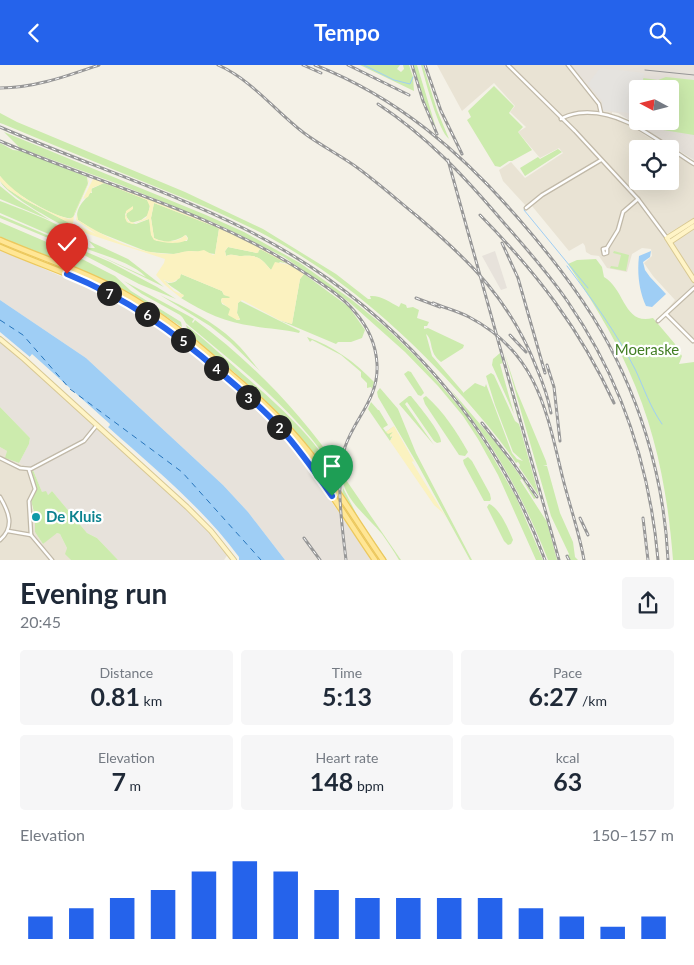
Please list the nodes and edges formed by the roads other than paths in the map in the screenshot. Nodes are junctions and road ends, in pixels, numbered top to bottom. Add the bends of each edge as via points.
1 (508, 65) edge
2 (568, 65) edge
3 (601, 113) junction
4 (561, 119) junction
5 (601, 160) junction
6 (694, 163) edge
7 (638, 199) junction
8 (526, 207) dead end
9 (694, 221) edge
10 (694, 226) edge
11 (0, 240) edge
12 (668, 240) junction
13 (0, 247) edge
14 (607, 248) dead end
15 (694, 280) edge
16 (694, 288) edge
17 (666, 314) junction
18 (658, 321) dead end
19 (0, 339) edge
20 (693, 341) edge
21 (97, 425) junction
22 (0, 458) edge
23 (29, 470) junction
24 (0, 497) edge
25 (8, 531) junction
26 (31, 535) junction
27 (0, 540) edge
28 (52, 560) edge
29 (234, 560) edge
30 (375, 560) edge
31 (383, 560) edge

1 - 4 street
2 - 3 street via 599,104
3 - 4 street via 579,113
3 - 6 street via 626,121
4 - 5 street
5 - 7 street
5 - 8 street
7 - 12 street
7 - 14 street via 623,212 618,230
9 - 12 main road
10 - 12 main road
11 - 31 main road via 112,287 191,338 266,405 300,441
12 - 15 main road
13 - 30 main road via 116,296 189,345 256,403 288,437
16 - 17 street
17 - 18 street
17 - 20 street
19 - 21 main road
21 - 23 street via 84,441
21 - 29 main road via 197,516
22 - 23 street
23 - 26 street via 35,489 29,501
24 - 25 street via 8,517
25 - 26 street
25 - 27 street
26 - 28 street

